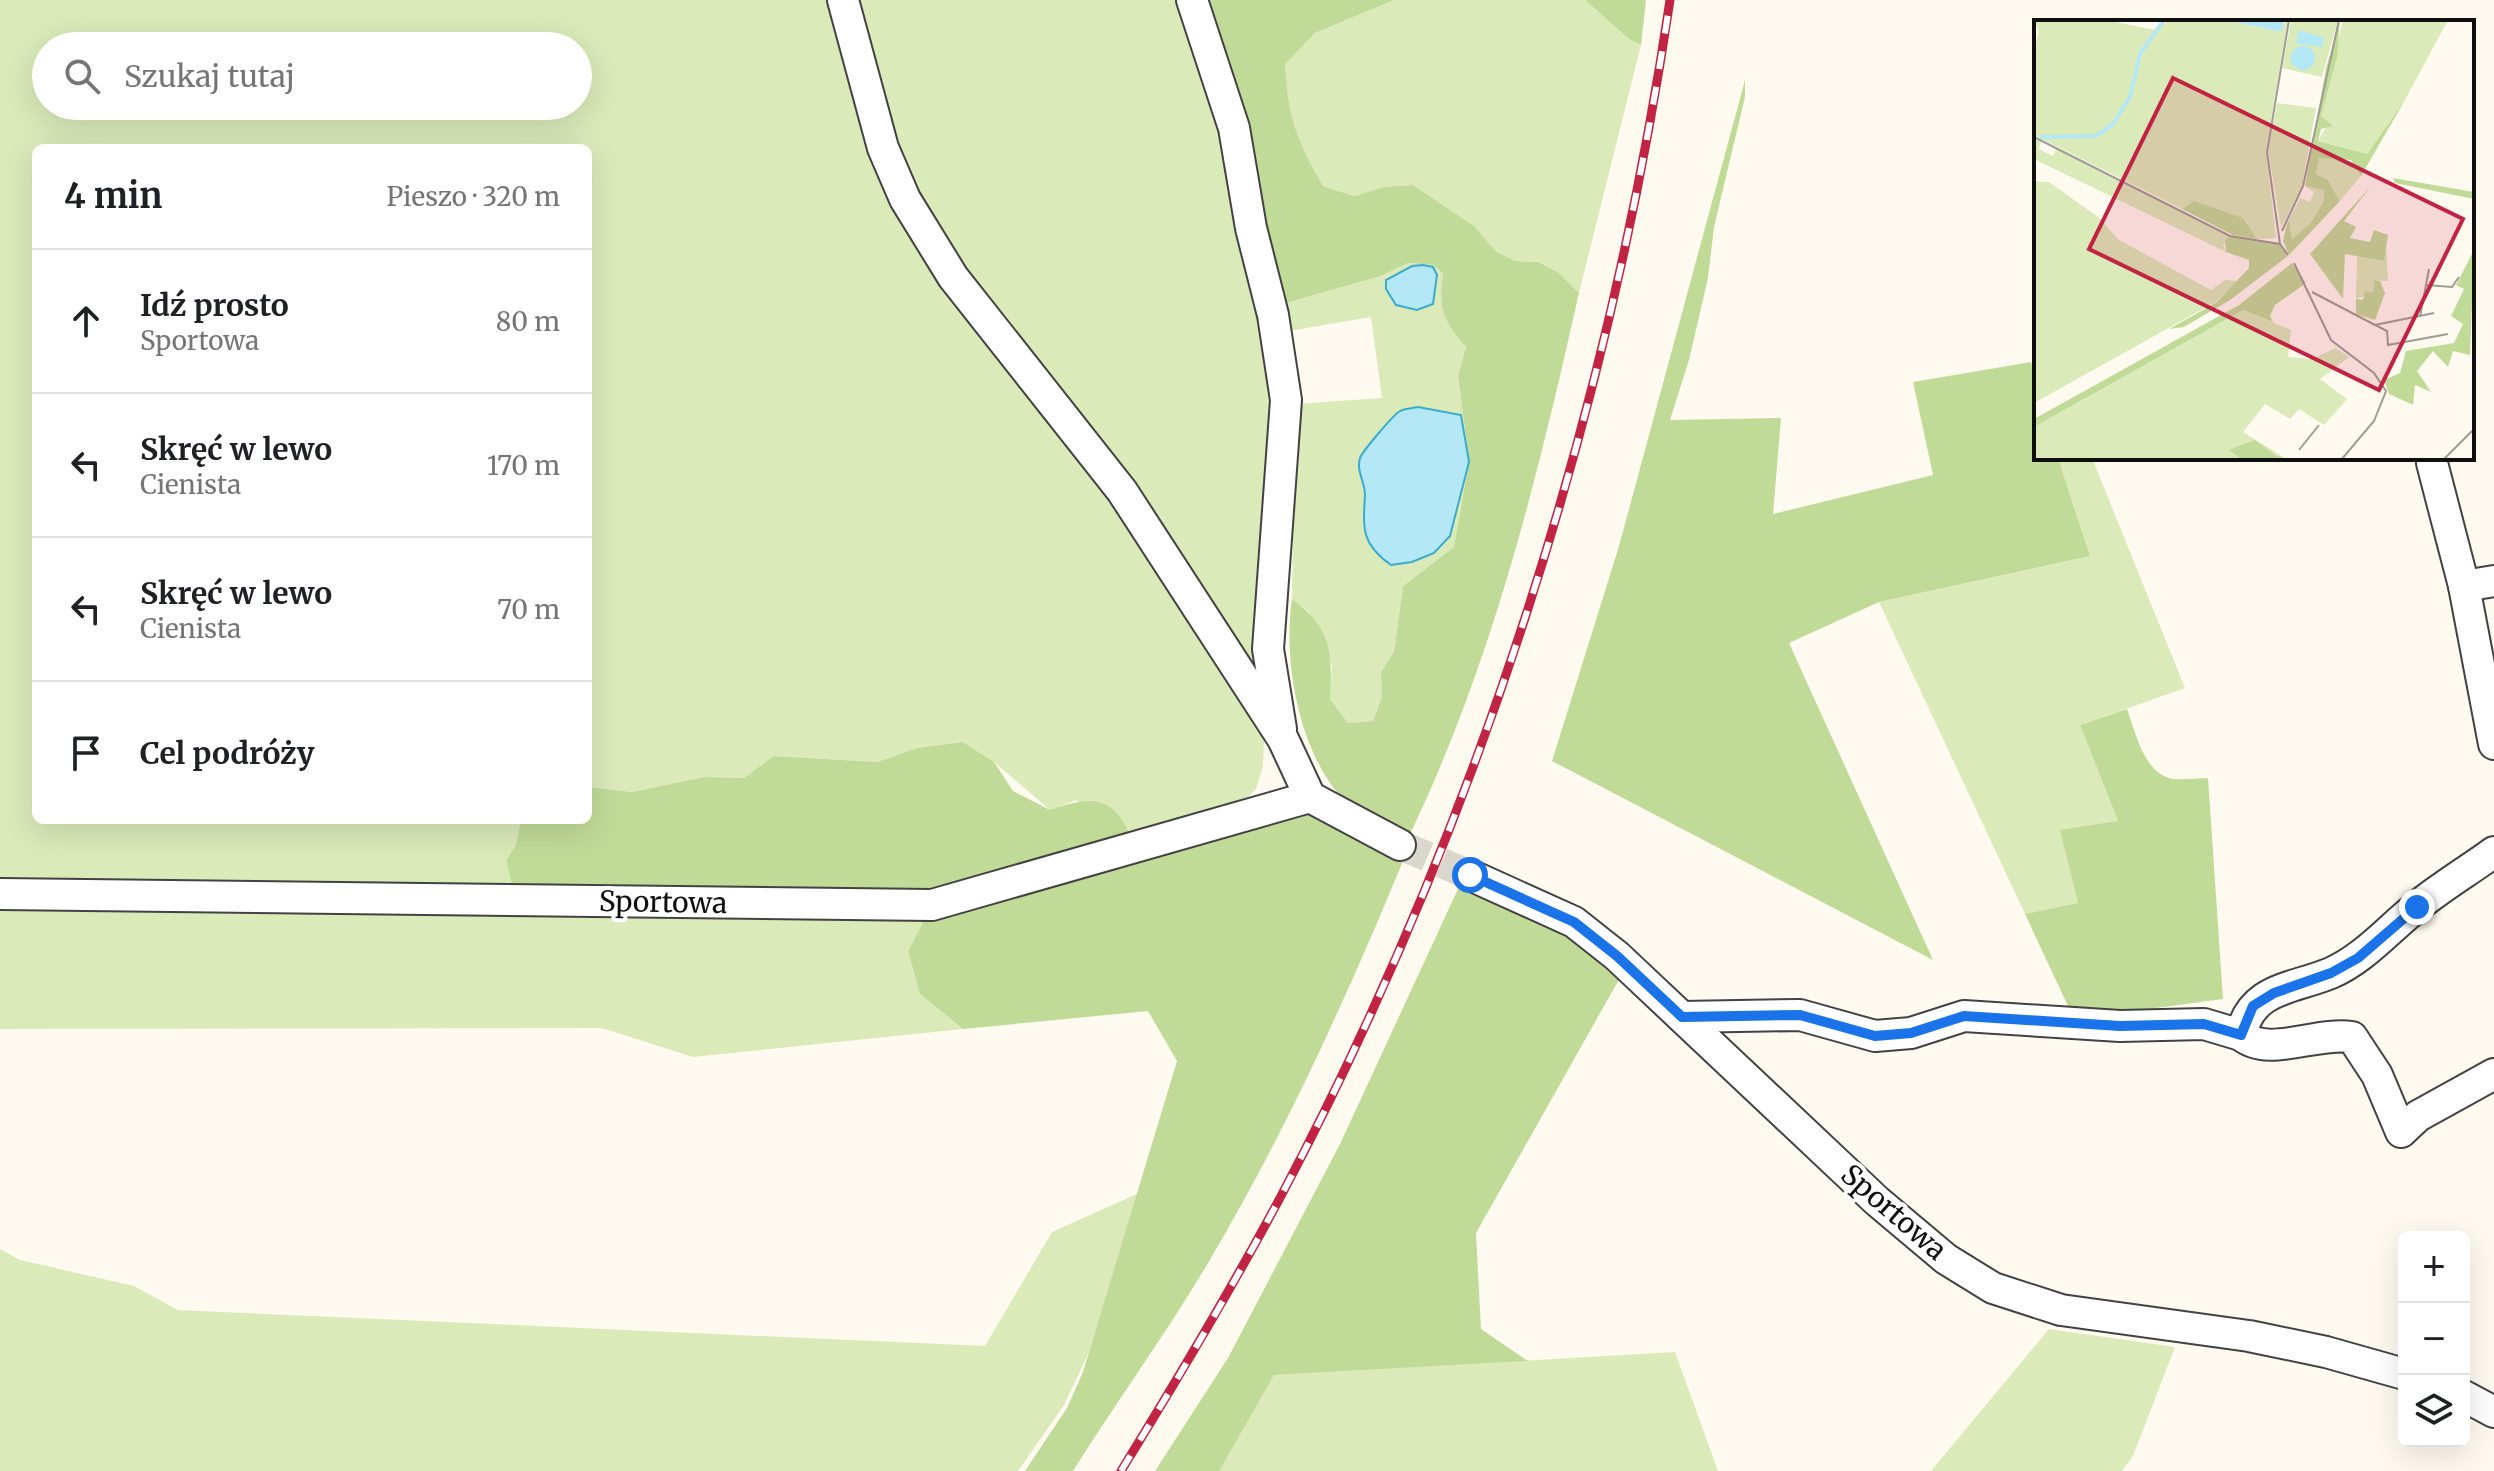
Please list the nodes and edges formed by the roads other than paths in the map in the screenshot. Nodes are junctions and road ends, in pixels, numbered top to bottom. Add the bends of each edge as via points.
1 (843, 0) edge
2 (1192, 0) edge
3 (2432, 463) dead end
4 (2494, 581) edge
5 (2464, 586) junction
6 (1283, 739) junction
7 (2494, 744) edge
8 (1310, 797) junction
9 (1400, 845) tunnel mouth
10 (2494, 852) edge
11 (1470, 875) tunnel mouth
12 (0, 894) edge
13 (1682, 1017) junction
14 (2241, 1035) junction
15 (2494, 1074) edge
16 (2398, 1372) edge
17 (2470, 1399) edge
18 (2494, 1412) edge

1 - 6 street via 883,148 905,199 953,277 1122,491
2 - 6 street via 1234,128 1286,400 1268,649
3 - 5 street
4 - 5 street
5 - 7 street
6 - 8 street
8 - 9 street
8 - 12 street, Sportowa via 932,905
10 - 14 street via 2358,958 2253,1006
11 - 13 street, Sportowa via 1574,922
13 - 14 street via 1800,1015 1875,1036 1911,1033 1964,1016 2120,1026 2204,1024
13 - 16 street, Sportowa via 1877,1201 1946,1259 1993,1288 2061,1310 2249,1336
14 - 15 street via 2254,1045 2273,1046 2329,1034 2352,1037 2377,1075 2401,1132 2418,1116
17 - 18 street

